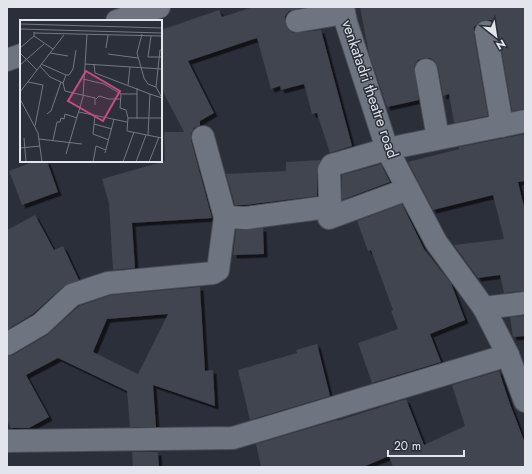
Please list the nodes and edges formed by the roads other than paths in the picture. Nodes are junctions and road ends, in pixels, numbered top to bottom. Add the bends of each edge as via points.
1 (159, 7) edge
2 (344, 10) edge
3 (121, 15) edge
4 (297, 22) dead end
5 (486, 32) dead end
6 (20, 55) edge
7 (7, 60) edge
8 (426, 70) dead end
9 (525, 121) edge
10 (502, 126) junction
11 (203, 137) dead end
12 (438, 138) junction
13 (387, 149) junction
14 (408, 189) junction
15 (225, 217) junction
16 (329, 218) dead end
17 (525, 303) edge
18 (484, 308) junction
19 (7, 344) edge
20 (508, 355) junction
21 (525, 401) edge
22 (7, 441) edge

1 - 3 street
2 - 4 street
2 - 13 street, venkatadri theatre road
5 - 10 street
6 - 7 street
8 - 12 street
9 - 10 street
10 - 12 street
11 - 15 street
12 - 13 street
13 - 14 street, venkatadri theatre road
13 - 15 street via 332,166 328,170 330,203 327,207 246,218
14 - 16 street
14 - 18 street, venkatadri theatre road via 436,242
15 - 19 street via 218,270 108,283 72,295 41,324
17 - 18 street
18 - 20 street, venkatadri theatre road
20 - 21 street, venkatadri theatre road
20 - 22 street via 232,438

